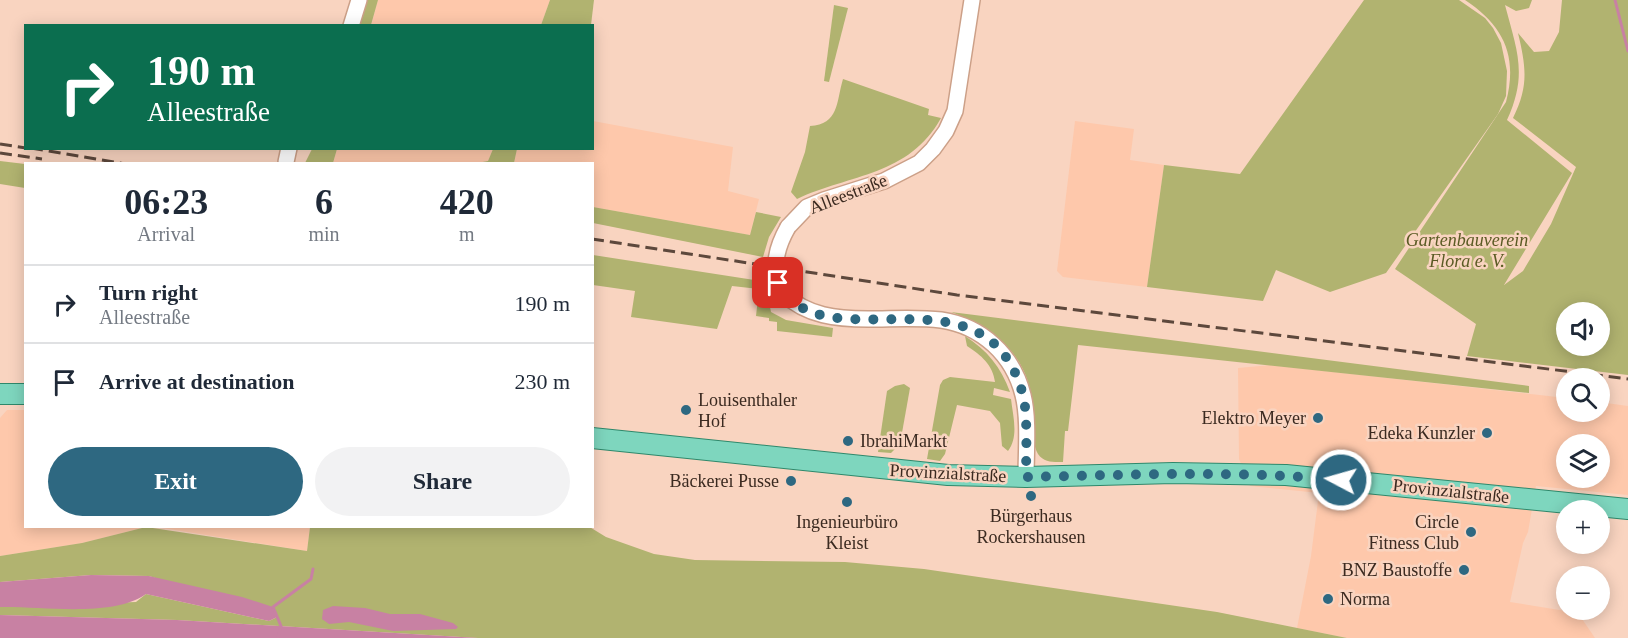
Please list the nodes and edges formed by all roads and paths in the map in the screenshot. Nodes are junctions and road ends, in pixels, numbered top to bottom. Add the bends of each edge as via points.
1 (359, 0) edge
2 (972, 0) edge
3 (352, 24) edge
4 (0, 394) edge
5 (24, 394) edge
6 (594, 438) edge
7 (1026, 477) junction
8 (1628, 509) edge

1 - 3 street
2 - 7 street, Alleestraße, bridge via 955,111 933,149 919,163 884,181 807,207 778,244 775,263 784,294 795,304 819,314 845,319 941,320 971,328 994,344 1011,365 1023,396
4 - 5 main road
6 - 7 main road, Provinzialstraße via 910,472
7 - 8 main road, Provinzialstraße via 1286,475

